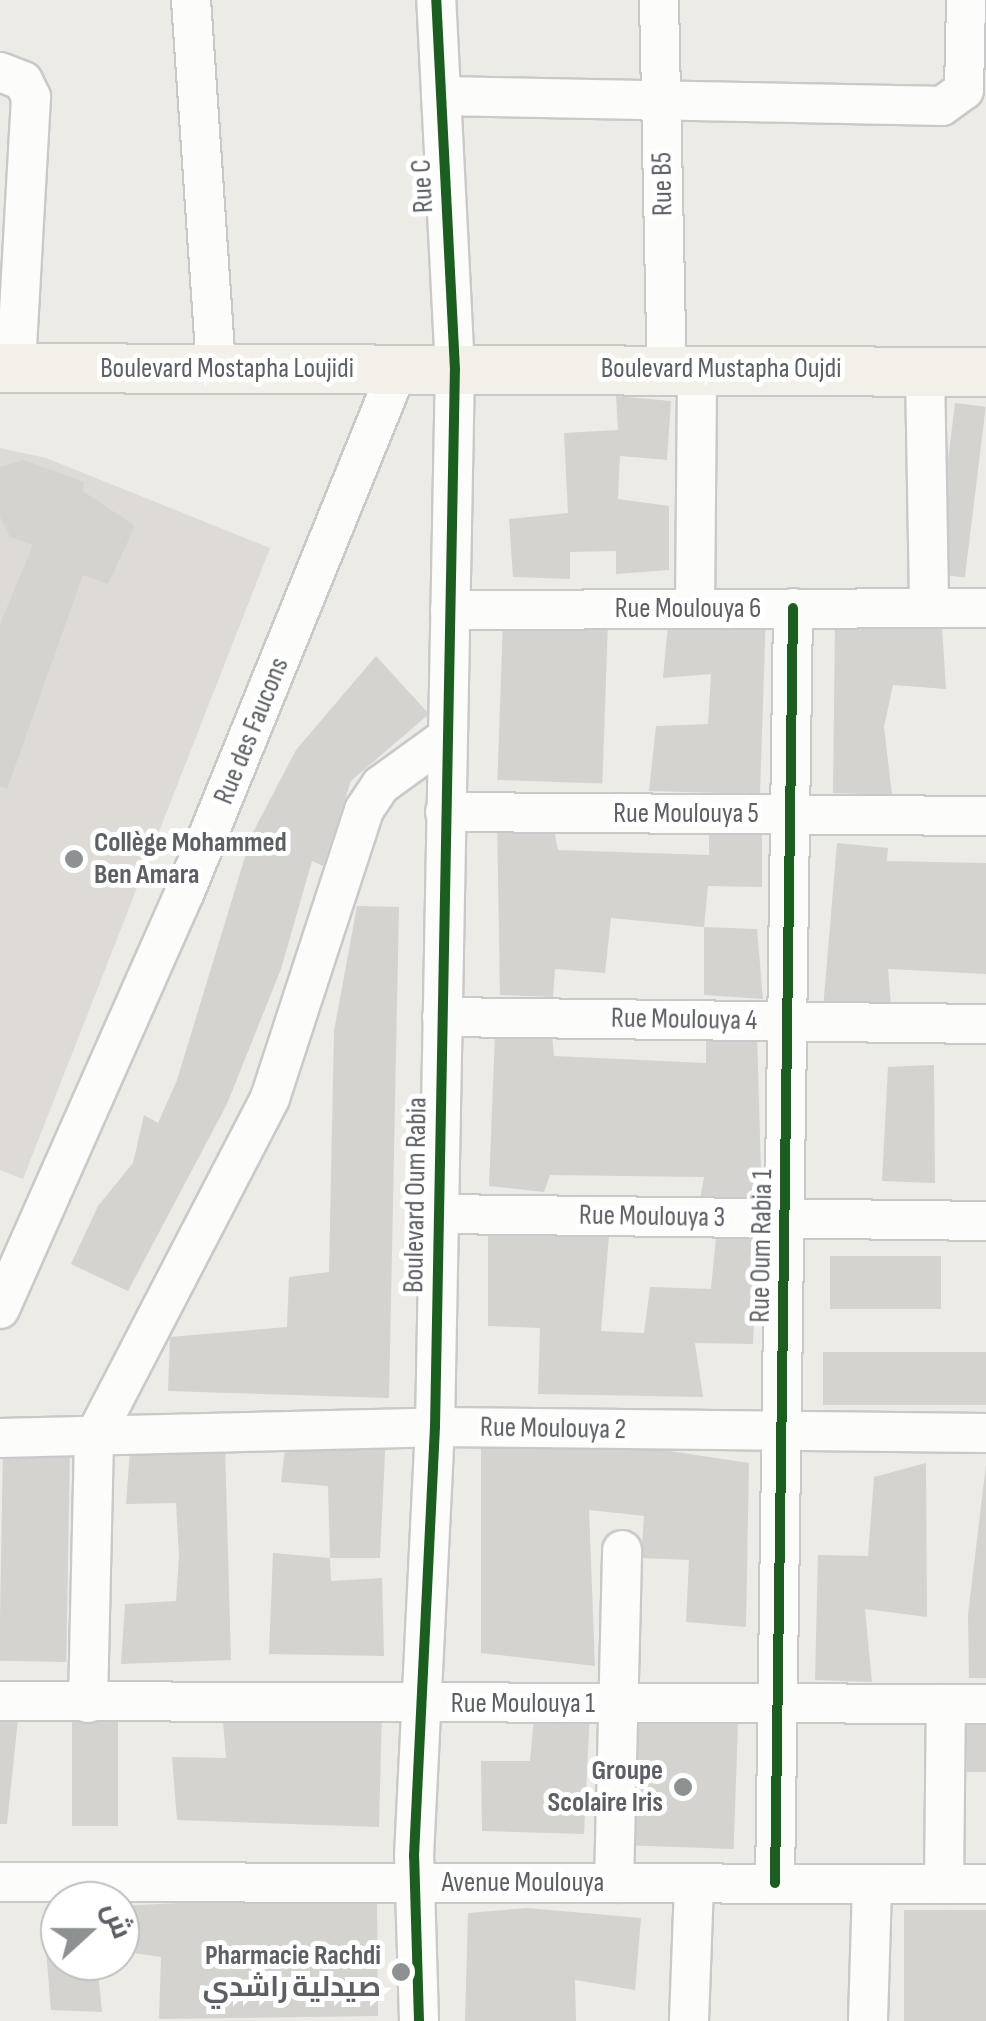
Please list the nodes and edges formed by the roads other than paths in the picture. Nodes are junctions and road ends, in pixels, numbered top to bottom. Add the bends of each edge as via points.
1 (190, 0) edge
2 (436, 0) edge
3 (659, 0) edge
4 (966, 0) edge
5 (14, 81) edge
6 (660, 95) junction
7 (441, 96) junction
8 (8, 368) edge
9 (682, 368) junction
10 (216, 369) junction
11 (398, 370) junction
12 (455, 370) junction
13 (926, 370) junction
14 (986, 372) edge
15 (794, 608) junction
16 (929, 608) junction
17 (986, 608) edge
18 (695, 609) junction
19 (450, 610) junction
20 (446, 738) junction
21 (446, 812) junction
22 (793, 815) junction
23 (986, 816) edge
24 (442, 1017) junction
25 (787, 1022) junction
26 (986, 1024) edge
27 (438, 1214) junction
28 (784, 1219) junction
29 (986, 1221) edge
30 (0, 1310) edge
31 (435, 1427) junction
32 (782, 1431) junction
33 (986, 1433) edge
34 (0, 1438) edge
35 (94, 1438) junction
36 (622, 1550) dead end
37 (0, 1701) edge
38 (88, 1703) junction
39 (422, 1703) junction
40 (622, 1704) junction
41 (778, 1704) junction
42 (946, 1704) junction
43 (986, 1704) edge
44 (0, 1882) edge
45 (414, 1883) junction
46 (614, 1883) junction
47 (694, 1884) junction
48 (776, 1884) junction
49 (872, 1884) junction
50 (944, 1884) junction
51 (986, 1884) edge
52 (419, 2021) edge
53 (689, 2021) edge
54 (868, 2021) edge

1 - 10 street
2 - 7 street, Rue C
3 - 6 street, Rue B5
4 - 6 street via 964,90 942,106
5 - 8 street
6 - 7 street
6 - 9 street, Rue B5
7 - 12 street, Rue C
8 - 10 main road, Boulevard Mostapha Loujidi
9 - 12 main road, Boulevard Mustapha Oujdi
9 - 13 main road, Boulevard Mustapha Oujdi
9 - 18 street, Rue B5
10 - 11 main road, Boulevard Mostapha Loujidi
11 - 12 main road, Boulevard Mostapha Loujidi
11 - 30 street, Rue des Faucons via 186,892
12 - 19 street, Boulevard Oum Rabia
13 - 14 main road, Boulevard Mustapha Oujdi
13 - 16 street
15 - 16 street, Rue Moulouya 6
15 - 18 street, Rue Moulouya 6
15 - 22 street, Rue Oum Rabia 1
16 - 17 street, Rue Moulouya 6
18 - 19 street, Rue Moulouya 6
19 - 20 street, Boulevard Oum Rabia
20 - 21 street, Boulevard Oum Rabia
20 - 35 street via 381,785 364,810 270,1098
21 - 22 street, Rue Moulouya 5
21 - 24 street, Boulevard Oum Rabia
22 - 23 street, Rue Moulouya 5
22 - 25 street, Rue Oum Rabia 1
24 - 25 street, Rue Moulouya 4
24 - 27 street, Boulevard Oum Rabia
25 - 26 street, Rue Moulouya 4
25 - 28 street, Rue Oum Rabia 1
27 - 28 street, Rue Moulouya 3
27 - 31 street, Boulevard Oum Rabia
28 - 29 street, Rue Moulouya 3
28 - 32 street, Rue Oum Rabia 1
31 - 32 street, Rue Moulouya 2
31 - 35 street, Rue Moulouya 2
31 - 39 street, Boulevard Oum Rabia
32 - 33 street, Rue Moulouya 2
32 - 41 street, Rue Oum Rabia 1
34 - 35 street, Rue Moulouya 2
35 - 38 street
36 - 40 street
37 - 38 street, Rue Moulouya 1
38 - 39 street, Rue Moulouya 1
39 - 40 street, Rue Moulouya 1
39 - 45 street, Boulevard Oum Rabia
40 - 41 street, Rue Moulouya 1
40 - 46 street
41 - 42 street, Rue Moulouya 1
41 - 48 street, Rue Oum Rabia 1
42 - 43 street, Rue Moulouya 1
42 - 50 street
44 - 45 street, Avenue Moulouya
45 - 46 street, Avenue Moulouya
45 - 52 street, Boulevard Oum Rabia
46 - 47 street, Avenue Moulouya
47 - 48 street, Avenue Moulouya
47 - 53 street
48 - 49 street, Avenue Moulouya
49 - 50 street, Avenue Moulouya
49 - 54 street
50 - 51 street, Avenue Moulouya

